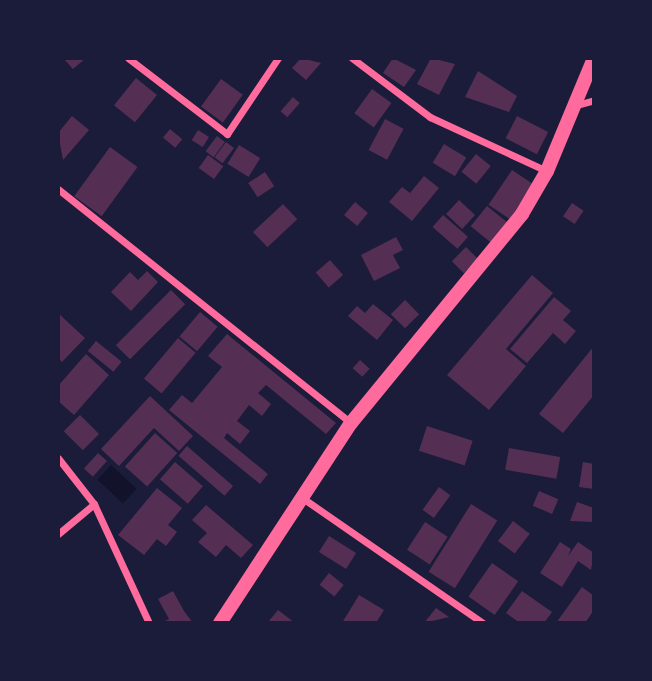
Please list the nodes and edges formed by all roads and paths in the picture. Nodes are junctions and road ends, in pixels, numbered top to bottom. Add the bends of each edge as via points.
1 (128, 58) edge
2 (278, 58) edge
3 (352, 58) edge
4 (594, 58) edge
5 (594, 100) edge
6 (578, 105) junction
7 (547, 171) junction
8 (58, 188) edge
9 (351, 423) junction
10 (58, 458) edge
11 (301, 496) junction
12 (94, 504) junction
13 (58, 534) edge
14 (149, 623) edge
15 (220, 623) edge
16 (483, 623) edge

1 - 2 street via 227,134
3 - 7 street via 430,117
4 - 6 main road
5 - 6 street
6 - 7 main road
7 - 9 main road via 500,243
8 - 9 street
9 - 11 main road
10 - 12 street
11 - 15 main road
11 - 16 street
12 - 13 street
12 - 14 street

